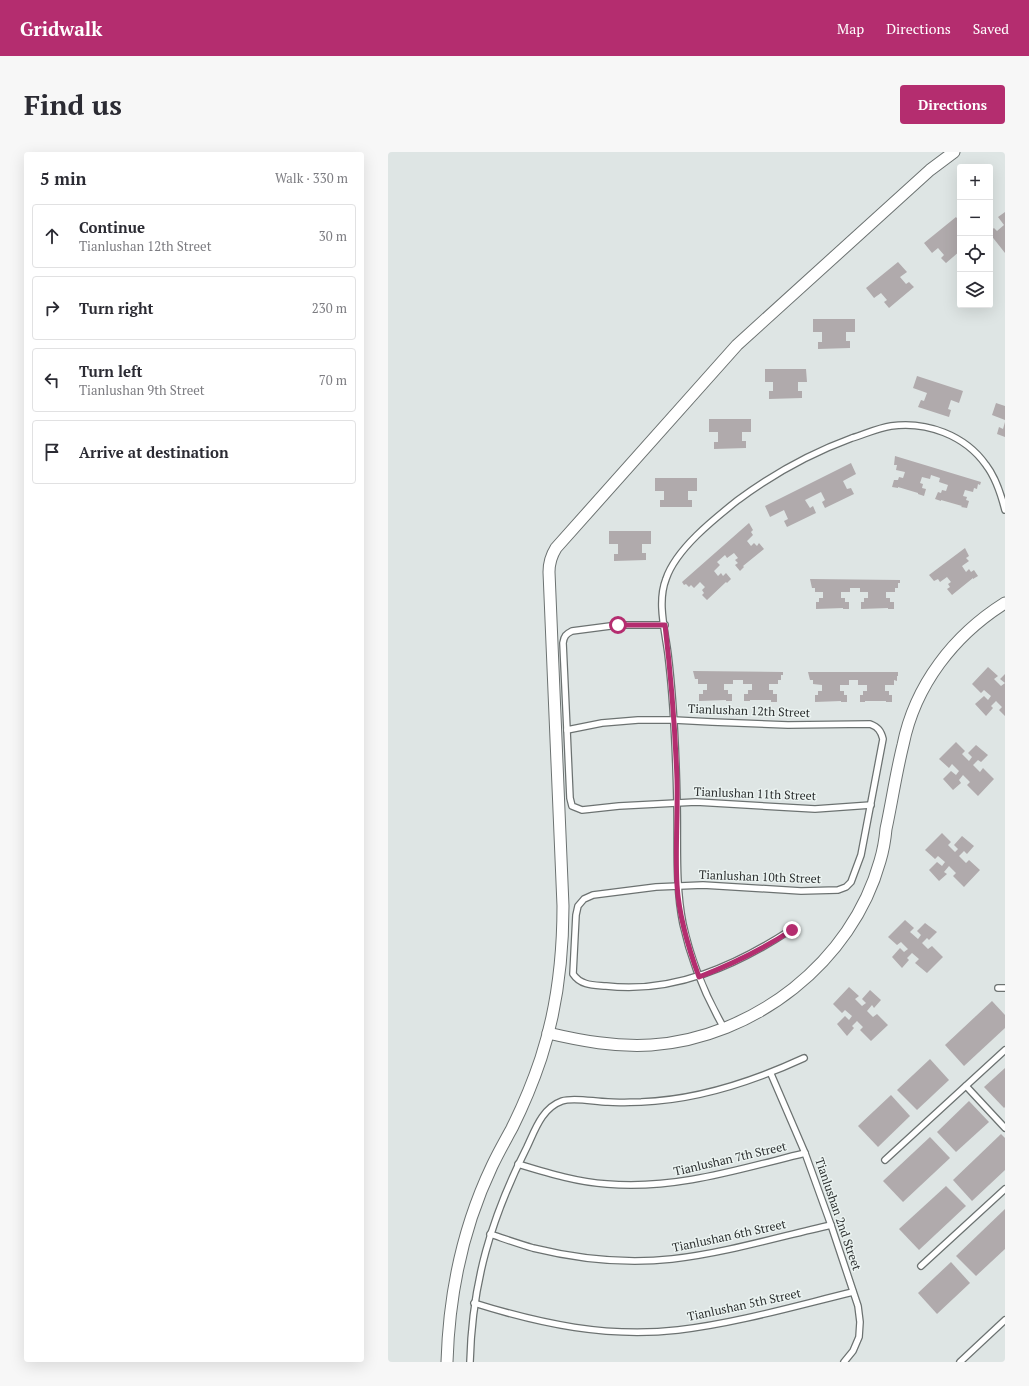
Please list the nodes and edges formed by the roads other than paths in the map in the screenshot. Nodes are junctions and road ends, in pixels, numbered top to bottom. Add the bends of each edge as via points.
1 (954, 152) edge
2 (1005, 510) edge
3 (1005, 603) edge
4 (665, 625) junction
5 (674, 720) junction
6 (567, 730) junction
7 (677, 803) junction
8 (871, 805) junction
9 (677, 885) junction
10 (792, 930) dead end
11 (699, 977) junction
12 (998, 988) dead end
13 (1005, 988) edge
14 (724, 1028) junction
15 (548, 1033) junction
16 (1005, 1050) edge
17 (804, 1058) dead end
18 (771, 1074) junction
19 (966, 1086) junction
20 (1005, 1128) edge
21 (805, 1153) junction
22 (885, 1160) dead end
23 (518, 1164) junction
24 (1005, 1189) edge
25 (831, 1225) junction
26 (490, 1234) junction
27 (921, 1266) dead end
28 (853, 1292) junction
29 (474, 1303) junction
30 (1005, 1320) edge
31 (447, 1362) edge
32 (470, 1362) edge
33 (844, 1362) edge
34 (960, 1362) edge

1 - 15 street via 930,170 737,345 551,555 549,572 563,932 559,976
2 - 4 lane via 997,483 986,464 953,436 933,428 911,425 890,426 869,432 829,446 755,487 691,542 676,559 665,579 662,602
3 - 14 street via 980,621 953,646 922,692 903,743 880,861 870,890 856,918 823,961 794,988 769,1006
4 - 5 lane
4 - 6 lane via 618,625 567,633 563,643
5 - 6 lane, Tianlushan 12th Street via 609,722
5 - 7 lane
5 - 8 lane, Tianlushan 12th Street via 757,724 870,724 877,727 883,739
6 - 7 lane, Tianlushan 11th Street via 572,806 582,810
7 - 8 lane, Tianlushan 11th Street via 714,802 815,809
7 - 9 lane
8 - 9 lane, Tianlushan 10th Street via 861,855 851,882 846,888 800,891
9 - 11 lane via 684,928
9 - 11 lane, Tianlushan 10th Street via 593,895 584,899 578,906 576,915 574,974 582,983 609,987 646,987
10 - 11 lane, Tianlushan 10th Street via 738,961
11 - 14 lane
12 - 13 lane
14 - 15 street via 682,1040 651,1045 589,1042
15 - 31 street via 530,1087 492,1166 462,1247 453,1289
16 - 19 lane
17 - 18 lane
18 - 21 lane, Tianlushan 2nd Street
18 - 23 lane via 714,1091 675,1099 642,1102 564,1100 552,1105 544,1114
19 - 20 lane
19 - 22 lane
21 - 23 lane, Tianlushan 7th Street via 691,1180 663,1184 635,1185 580,1181
21 - 25 lane, Tianlushan 2nd Street
23 - 26 lane
24 - 27 lane
25 - 26 lane, Tianlushan 6th Street via 705,1255 636,1261 601,1260 567,1255 533,1248
25 - 28 lane, Tianlushan 2nd Street
26 - 29 lane
28 - 29 lane, Tianlushan 5th Street via 718,1324 636,1332 554,1325
28 - 33 lane, Tianlushan 2nd Street via 858,1306 859,1337
29 - 32 lane
30 - 34 lane

